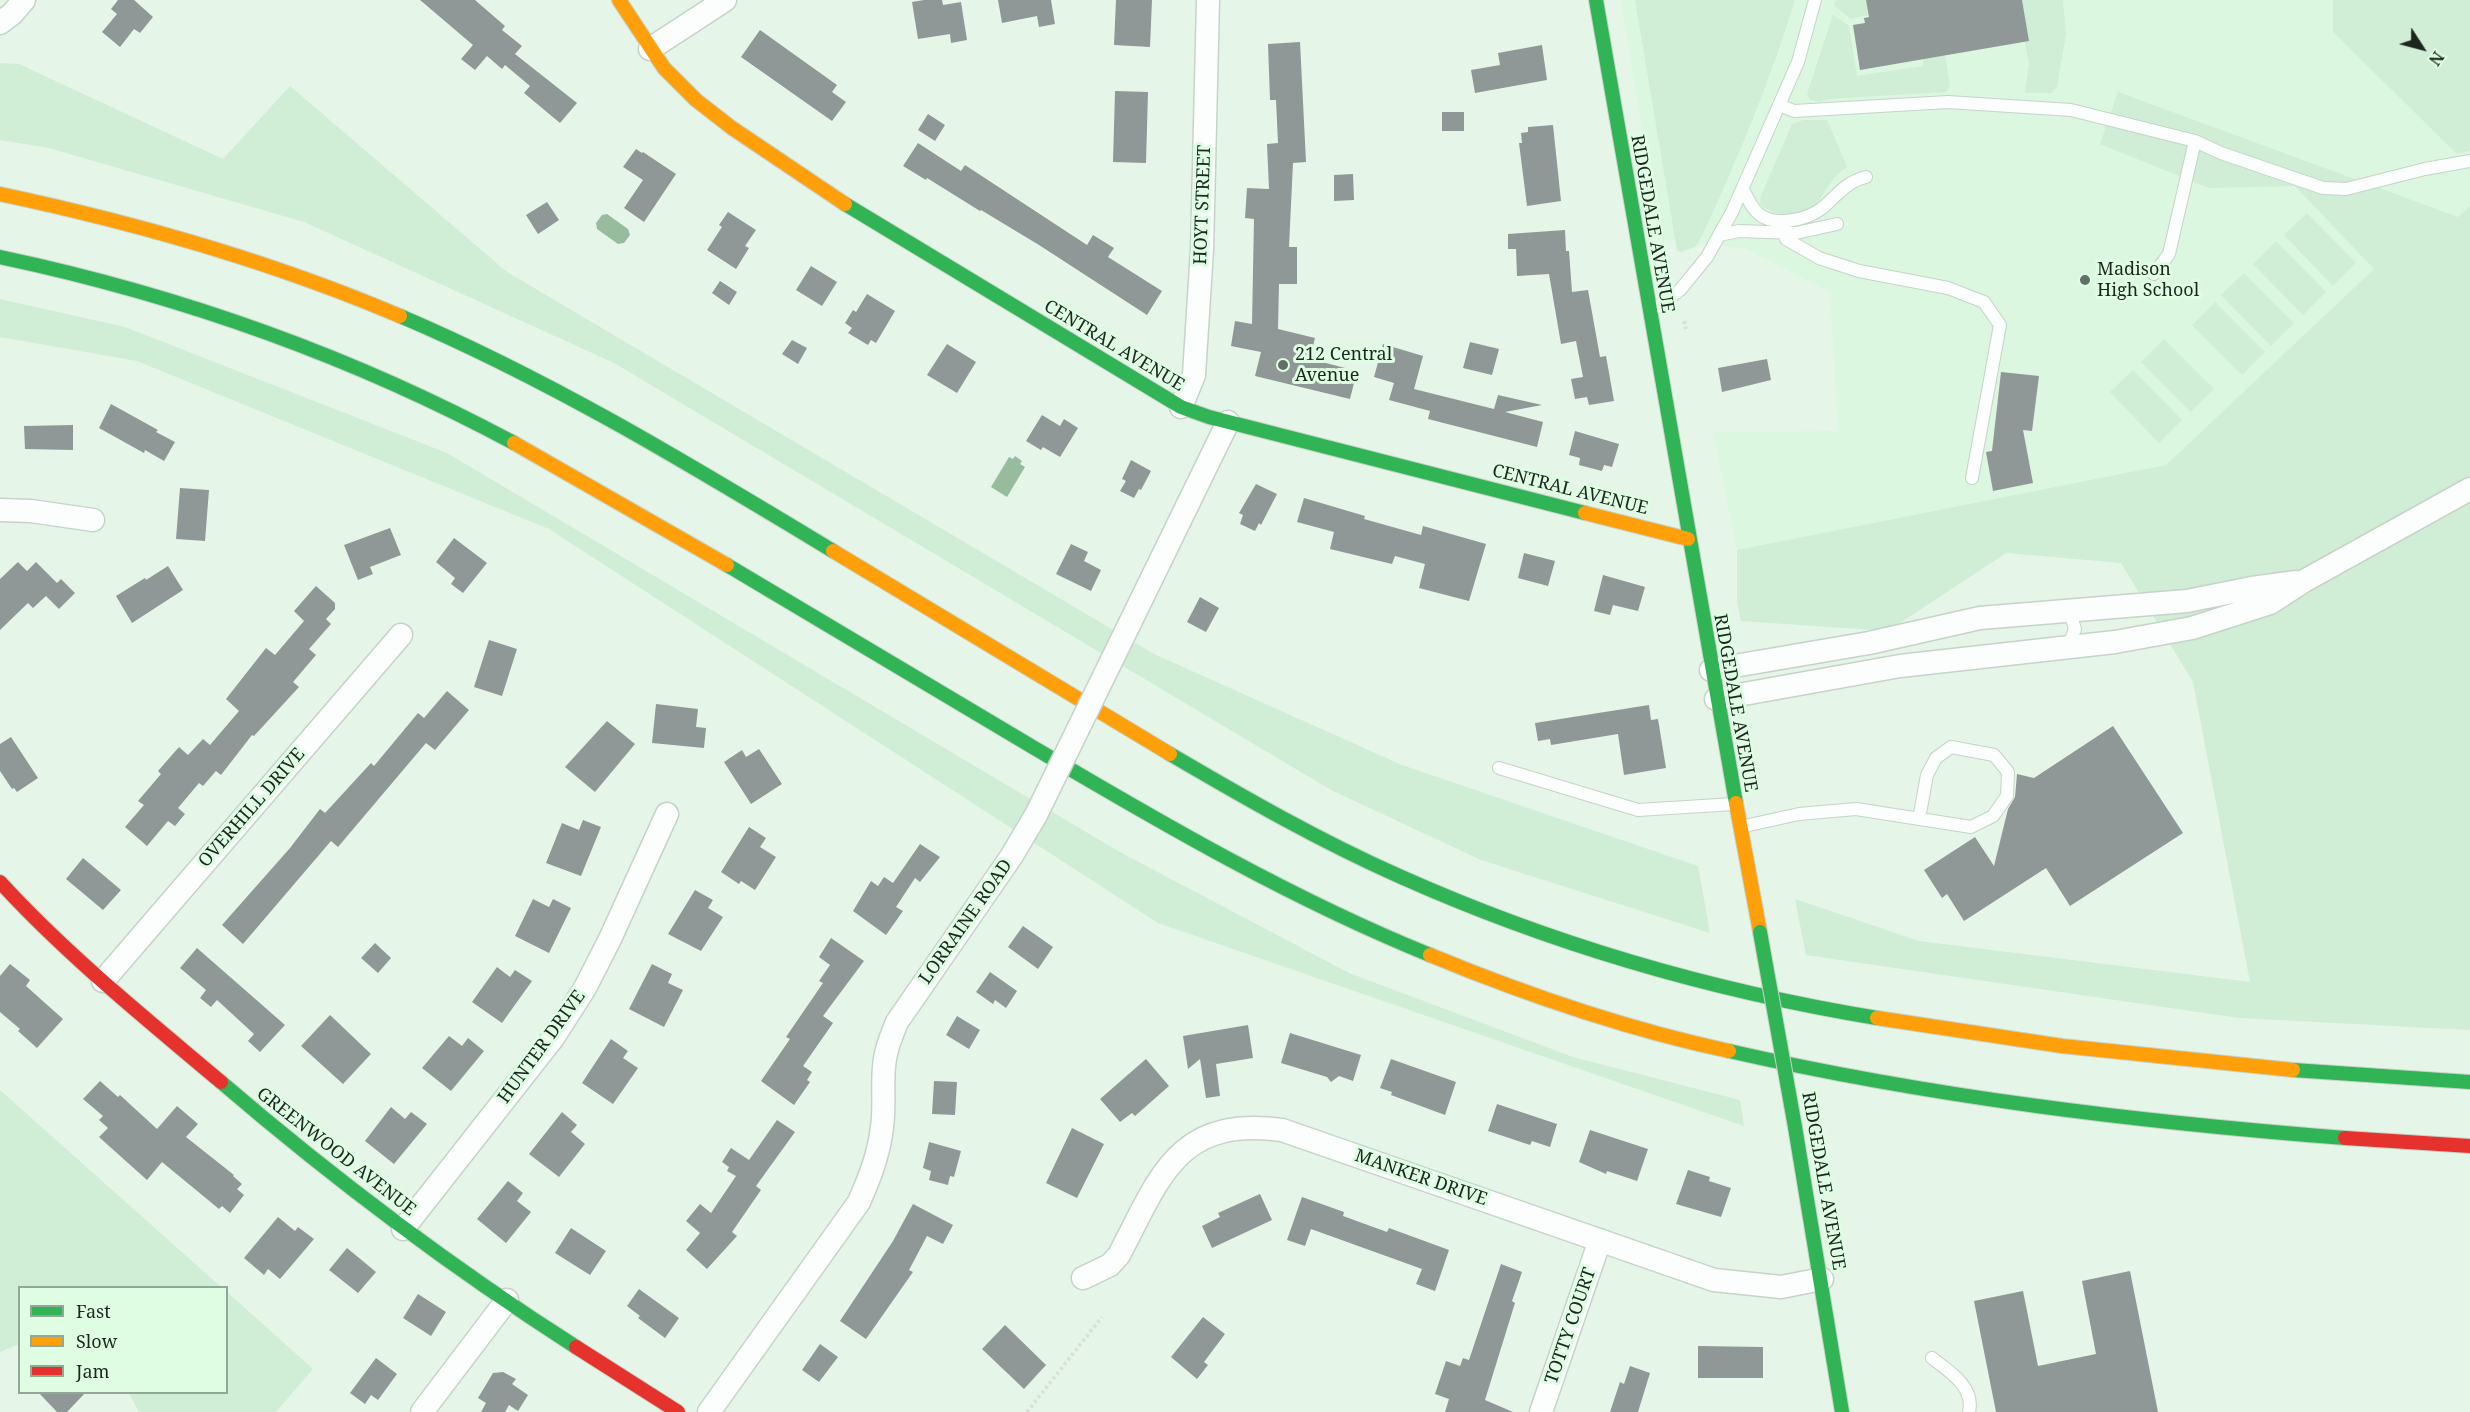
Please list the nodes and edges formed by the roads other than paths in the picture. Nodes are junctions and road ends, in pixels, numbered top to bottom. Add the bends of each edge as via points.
1 (24, 0) edge
2 (619, 0) edge
3 (725, 0) edge
4 (1208, 0) edge
5 (1596, 0) edge
6 (1815, 0) edge
7 (0, 23) edge
8 (650, 49) junction
9 (1779, 105) junction
10 (2195, 141) junction
11 (2470, 160) edge
12 (1866, 177) dead end
13 (1743, 190) junction
14 (0, 194) edge
15 (1837, 224) dead end
16 (1785, 232) junction
17 (1719, 235) junction
18 (0, 257) edge
19 (2154, 274) dead end
20 (1650, 313) junction
21 (1181, 407) junction
22 (1228, 422) junction
23 (1972, 478) dead end
24 (2470, 489) edge
25 (0, 510) edge
26 (93, 520) dead end
27 (1688, 539) junction
28 (2304, 581) junction
29 (2069, 610) junction
30 (401, 635) dead end
31 (2068, 647) junction
32 (1711, 670) junction
33 (1716, 699) junction
34 (1499, 768) dead end
35 (1735, 804) junction
36 (667, 814) dead end
37 (1919, 819) junction
38 (1739, 828) junction
39 (0, 882) edge
40 (103, 981) junction
41 (2470, 1082) edge
42 (2470, 1146) edge
43 (403, 1229) junction
44 (1600, 1240) junction
45 (1083, 1278) dead end
46 (1822, 1279) junction
47 (507, 1300) junction
48 (1932, 1358) dead end
49 (422, 1412) edge
50 (678, 1412) edge
51 (708, 1412) edge
52 (1541, 1412) edge
53 (1842, 1412) edge
54 (1969, 1412) edge

1 - 7 street
2 - 8 main road, CENTRAL AVENUE
3 - 8 street
4 - 21 street, HOYT STREET via 1201,273 1194,375
5 - 20 main road, RIDGEDALE AVENUE
6 - 9 lane via 1798,62
8 - 21 main road, CENTRAL AVENUE via 696,99 782,164
9 - 10 lane via 1794,111 1948,102 2071,110
9 - 13 lane
10 - 11 lane via 2323,188 2346,189
10 - 19 lane via 2169,254
12 - 13 lane via 1842,187 1811,215 1786,220 1764,218
13 - 17 lane
14 - 41 main road via 159,231 257,260 496,358 612,421 1279,816 1398,875 1520,925 1644,965 1767,998 1906,1024 2186,1062
15 - 16 lane
16 - 17 lane via 1739,231
16 - 23 lane via 1786,239 1819,258 1859,271 1948,288 1984,302 2000,325
17 - 20 lane via 1680,290
18 - 42 main road via 143,291 253,326 358,367 474,421 580,478 1135,808 1374,932 1502,984 1633,1026 1762,1059 1893,1084 2171,1122
20 - 27 main road, RIDGEDALE AVENUE
21 - 22 main road, CENTRAL AVENUE
22 - 27 main road, CENTRAL AVENUE
22 - 51 street, LORRAINE ROAD, bridge via 1036,815 897,1022 884,1066 883,1125 878,1152 859,1202
24 - 28 street
25 - 26 street
27 - 32 main road, RIDGEDALE AVENUE
28 - 29 street via 2187,601
28 - 31 street via 2270,603 2192,628
29 - 31 lane via 2075,629
29 - 32 street via 1980,618 1869,643
30 - 40 street, OVERHILL DRIVE
31 - 33 street via 1900,666
32 - 33 main road, RIDGEDALE AVENUE
33 - 35 main road, RIDGEDALE AVENUE
34 - 35 lane via 1638,810
35 - 38 main road, RIDGEDALE AVENUE
36 - 43 street, HUNTER DRIVE via 585,988 559,1028
37 - 37 lane via 1971,827 1993,816 2007,796 2008,772 1994,754 1951,747 1935,758 1927,775
37 - 38 lane via 1856,809 1798,814
38 - 46 main road, RIDGEDALE AVENUE, bridge
39 - 40 main road, GREENWOOD AVENUE
40 - 43 main road, GREENWOOD AVENUE via 253,1110
43 - 47 main road, GREENWOOD AVENUE
44 - 45 street, MANKER DRIVE via 1282,1130 1236,1128 1194,1143 1176,1157 1161,1174 1119,1255 1110,1265
44 - 46 street, MANKER DRIVE via 1714,1280 1781,1287
44 - 52 street, TOTTY COURT
46 - 53 main road, RIDGEDALE AVENUE
47 - 49 street
47 - 50 main road, GREENWOOD AVENUE
48 - 54 lane via 1962,1382

